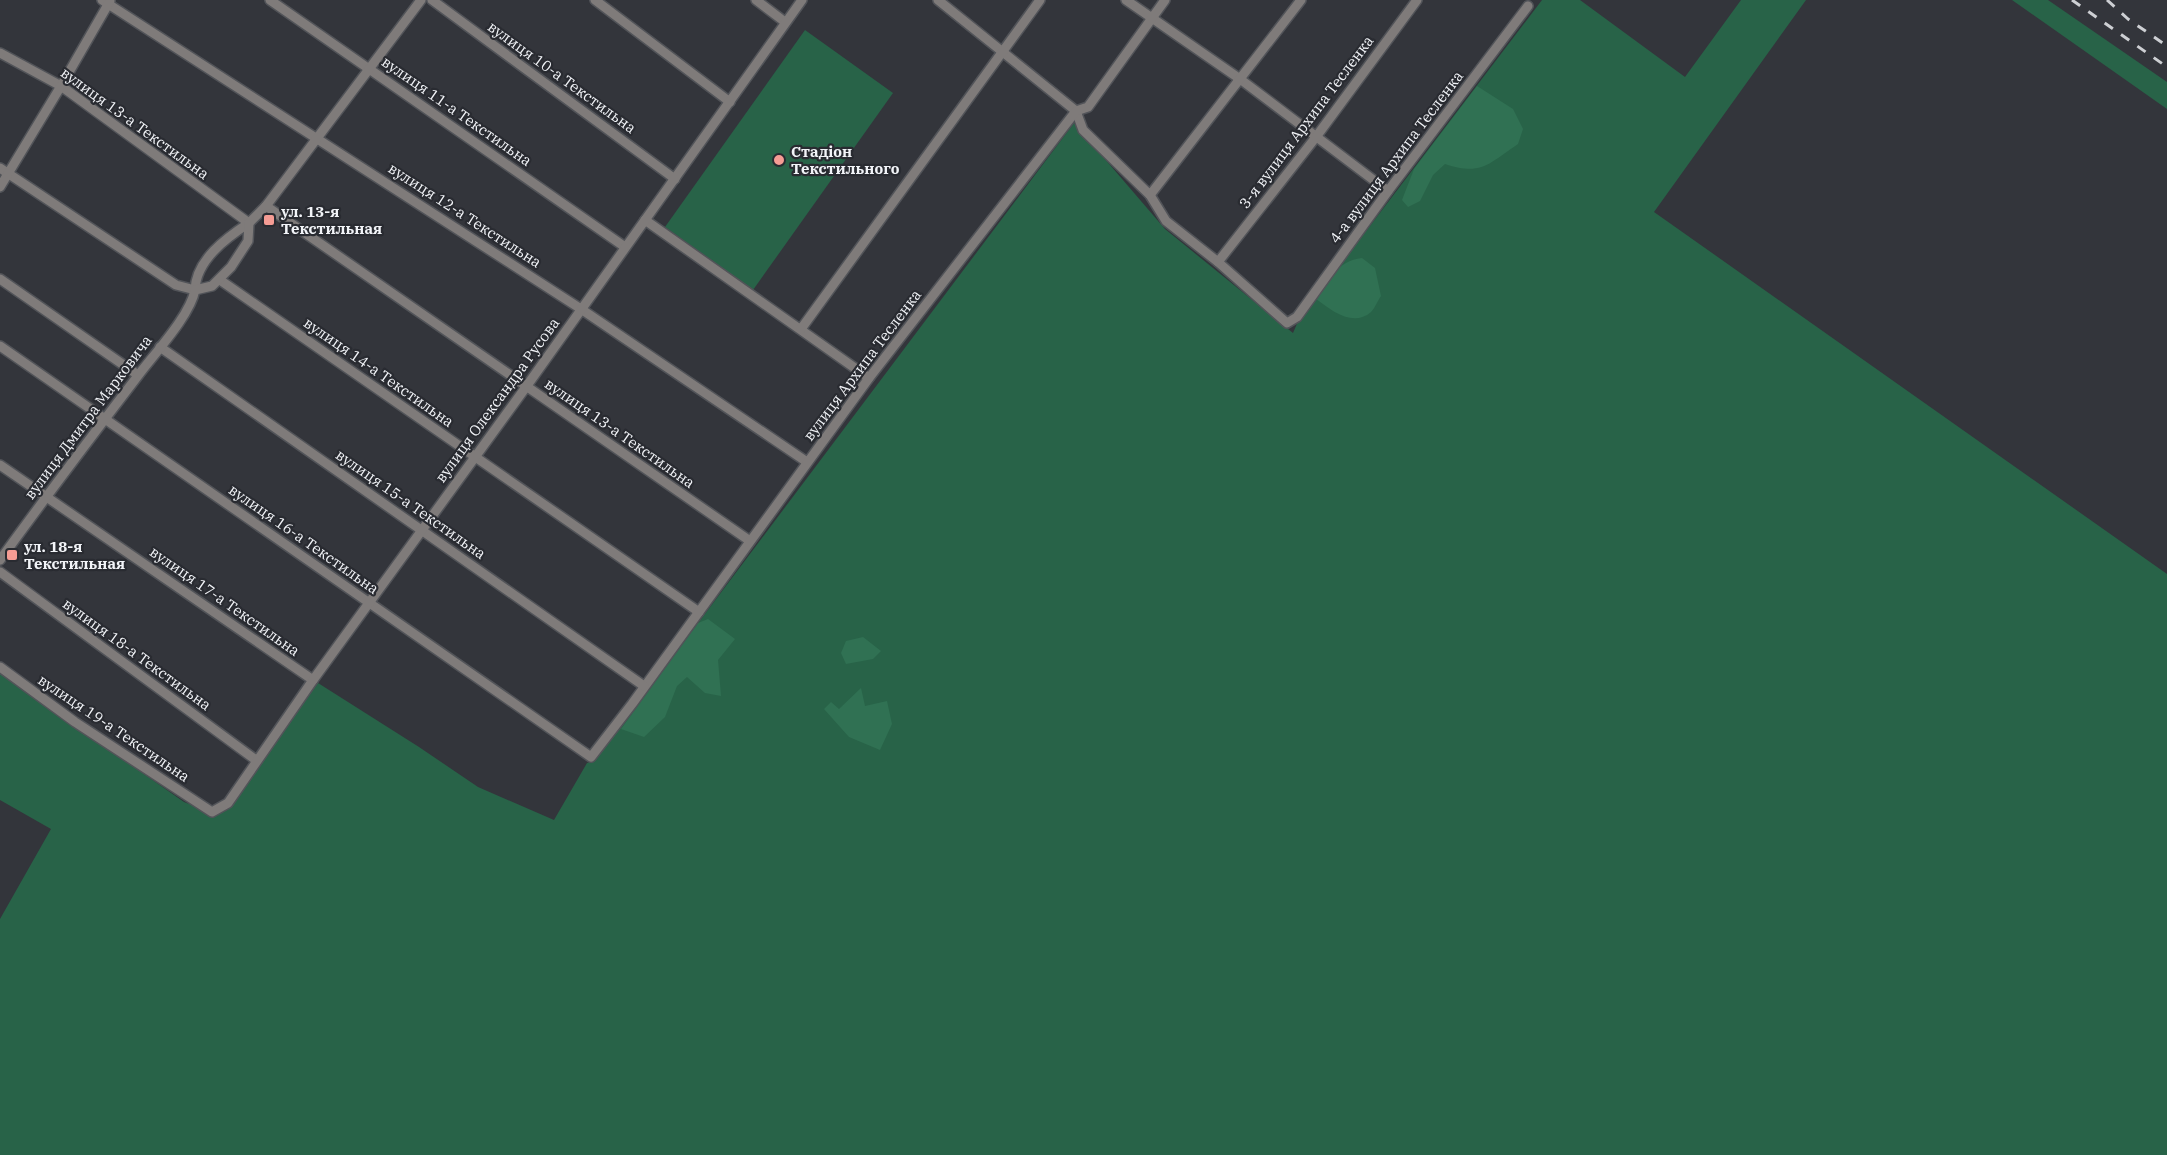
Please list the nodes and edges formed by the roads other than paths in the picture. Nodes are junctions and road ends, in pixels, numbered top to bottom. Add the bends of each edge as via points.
1 (270, 0) edge
2 (422, 0) edge
3 (432, 0) edge
4 (595, 0) edge
5 (756, 0) edge
6 (802, 0) edge
7 (938, 0) edge
8 (1040, 0) edge
9 (1126, 0) edge
10 (1165, 0) edge
11 (1301, 0) edge
12 (1417, 0) edge
13 (107, 1) edge
14 (1528, 6) dead end
15 (1152, 18) junction
16 (785, 22) junction
17 (1002, 51) junction
18 (0, 53) edge
19 (371, 69) junction
20 (1240, 80) junction
21 (61, 86) junction
22 (730, 102) junction
23 (1076, 111) junction
24 (1316, 136) junction
25 (318, 138) junction
26 (4, 170) edge
27 (675, 179) junction
28 (0, 187) edge
29 (1388, 191) junction
30 (1150, 195) junction
31 (266, 206) junction
32 (645, 220) junction
33 (249, 223) junction
34 (625, 247) junction
35 (1218, 262) junction
36 (0, 279) edge
37 (220, 280) junction
38 (195, 290) junction
39 (581, 309) junction
40 (801, 329) junction
41 (0, 346) edge
42 (160, 347) junction
43 (138, 375) junction
44 (869, 378) junction
45 (526, 387) junction
46 (106, 418) junction
47 (475, 458) junction
48 (807, 462) junction
49 (0, 465) edge
50 (46, 496) junction
51 (422, 530) junction
52 (750, 541) junction
53 (0, 560) edge
54 (0, 572) edge
55 (369, 603) junction
56 (699, 612) junction
57 (0, 667) edge
58 (313, 680) junction
59 (644, 686) junction
60 (591, 757) joint
61 (256, 760) junction
62 (212, 812) joint

1 - 19 street, вулиця 11-а Текстильна
2 - 19 street, вулиця Дмитра Марковича
3 - 27 street, вулиця 10-а Текстильна
4 - 22 street
5 - 16 street
6 - 16 street, вулиця Олександра Русова
7 - 17 street
8 - 17 street
9 - 15 street
10 - 15 street, вулиця Архипа Тесленка
11 - 20 street
12 - 24 street, 3-я вулиця Архипа Тесленка
13 - 21 street
13 - 25 street, вулиця 12-а Текстильна
14 - 29 street, 4-а вулиця Архипа Тесленка
15 - 20 street
15 - 23 street, вулиця Архипа Тесленка via 1088,107
16 - 22 street, вулиця Олександра Русова
17 - 23 street
17 - 40 street
18 - 21 street, вулиця 13-а Текстильна
19 - 25 street, вулиця Дмитра Марковича
19 - 34 street, вулиця 11-а Текстильна
20 - 24 street
20 - 30 street
21 - 26 street
21 - 33 street, вулиця 13-а Текстильна
22 - 27 street, вулиця Олександра Русова
23 - 30 street via 1083,130
23 - 44 street, вулиця Архипа Тесленка
24 - 29 street
24 - 35 street, 3-я вулиця Архипа Тесленка
25 - 31 street, вулиця Дмитра Марковича
25 - 39 street, вулиця 12-а Текстильна
26 - 28 street
26 - 38 street via 176,285
27 - 32 street, вулиця Олександра Русова
29 - 35 street, 4-а вулиця Архипа Тесленка via 1297,317 1287,322
30 - 35 street via 1166,221
31 - 33 street, вулиця Дмитра Марковича
31 - 45 street, вулиця 13-а Текстильна
32 - 34 street, вулиця Олександра Русова
32 - 40 street
33 - 37 street, вулиця Дмитра Марковича via 248,241
33 - 38 street, вулиця Дмитра Марковича via 223,241 199,272
34 - 39 street, вулиця Олександра Русова
36 - 43 street
37 - 38 street
37 - 47 street, вулиця 14-а Текстильна
38 - 42 street, вулиця Дмитра Марковича via 193,302
39 - 45 street, вулиця Олександра Русова
39 - 48 street, вулиця 12-а Текстильна
40 - 44 street
41 - 46 street, вулиця 16-а Текстильна
42 - 43 street, вулиця Дмитра Марковича
42 - 51 street, вулиця 15-а Текстильна
43 - 46 street, вулиця Дмитра Марковича
44 - 48 street, вулиця Архипа Тесленка
45 - 47 street, вулиця Олександра Русова
45 - 52 street, вулиця 13-а Текстильна
46 - 50 street, вулиця Дмитра Марковича
46 - 55 street, вулиця 16-а Текстильна
47 - 51 street, вулиця Олександра Русова
47 - 56 street, вулиця 14-а Текстильна
48 - 52 street, вулиця Архипа Тесленка
49 - 50 street, вулиця 17-а Текстильна
50 - 53 street, вулиця Дмитра Марковича
50 - 58 street, вулиця 17-а Текстильна
51 - 55 street, вулиця Олександра Русова
51 - 59 street, вулиця 15-а Текстильна
52 - 56 street, вулиця Архипа Тесленка
54 - 61 street, вулиця 18-а Текстильна
55 - 58 street, вулиця Олександра Русова
55 - 60 street, вулиця 16-а Текстильна
56 - 59 street, вулиця Архипа Тесленка
57 - 62 street, вулиця 19-а Текстильна via 75,722
58 - 61 street, вулиця Олександра Русова
59 - 60 street, вулиця Архипа Тесленка
61 - 62 street, вулиця Олександра Русова via 228,803

